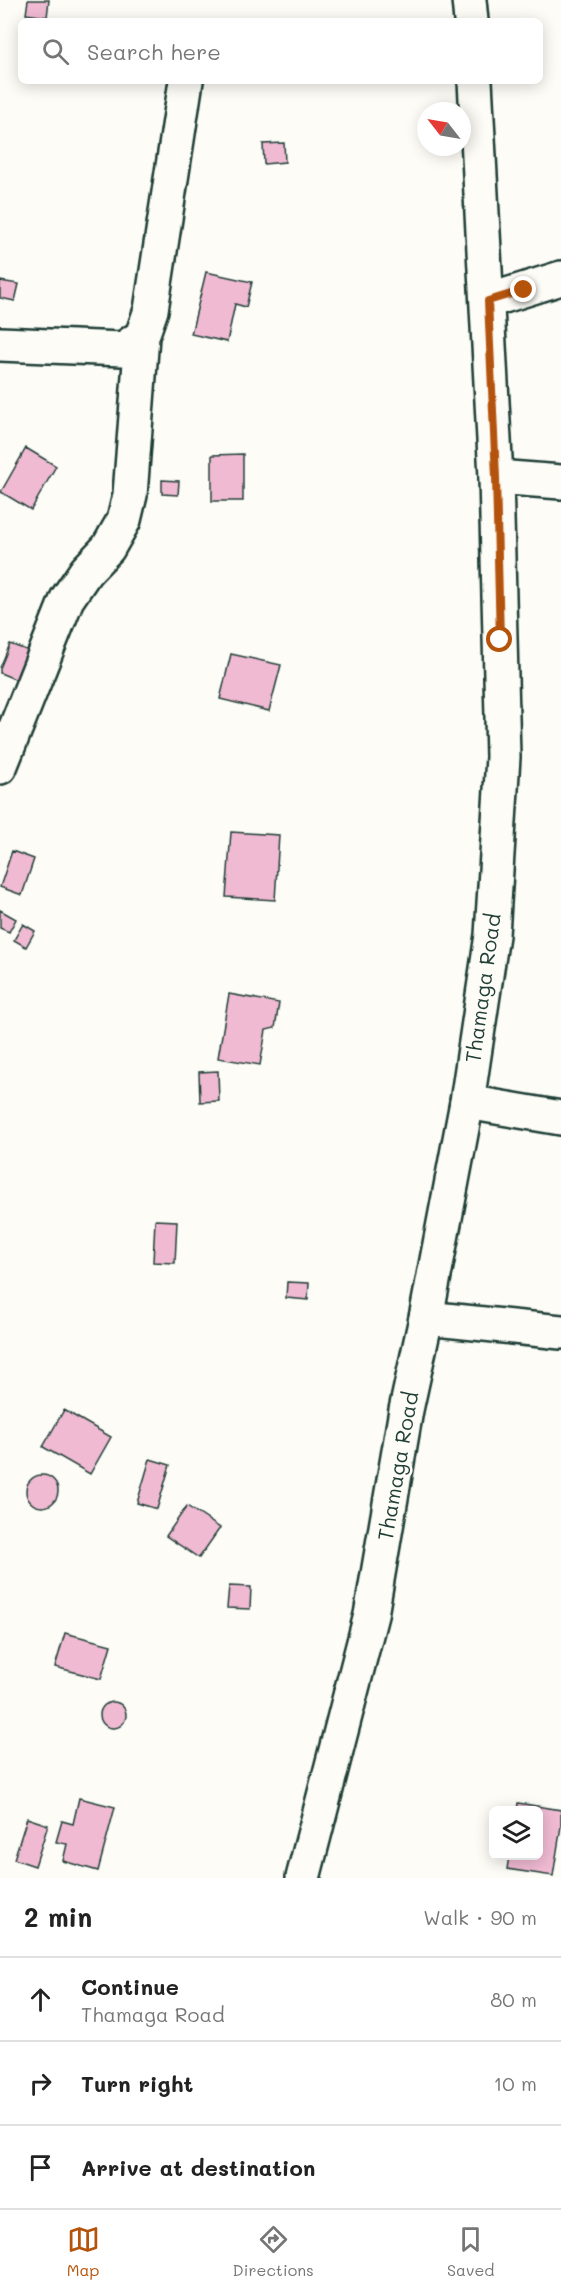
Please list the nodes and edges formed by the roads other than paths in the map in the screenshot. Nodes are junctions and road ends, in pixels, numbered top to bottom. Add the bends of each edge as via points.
1 (469, 0) edge
2 (471, 18) edge
3 (186, 84) edge
4 (476, 84) edge
5 (561, 278) edge
6 (488, 301) junction
7 (142, 336) junction
8 (0, 344) edge
9 (496, 477) junction
10 (561, 482) edge
11 (0, 767) edge
12 (467, 1102) junction
13 (561, 1118) edge
14 (426, 1318) junction
15 (561, 1332) edge
16 (303, 1878) edge

1 - 2 main road
3 - 7 main road via 151,310
4 - 6 main road, Thamaga Road
5 - 6 main road
6 - 9 main road, Thamaga Road
7 - 8 main road via 123,349
7 - 11 main road via 130,495 124,519 108,548 67,599
9 - 10 main road
9 - 12 main road, Thamaga Road via 503,757 492,935
12 - 13 main road
12 - 14 main road, Thamaga Road
14 - 15 main road
14 - 16 main road, Thamaga Road via 371,1615

